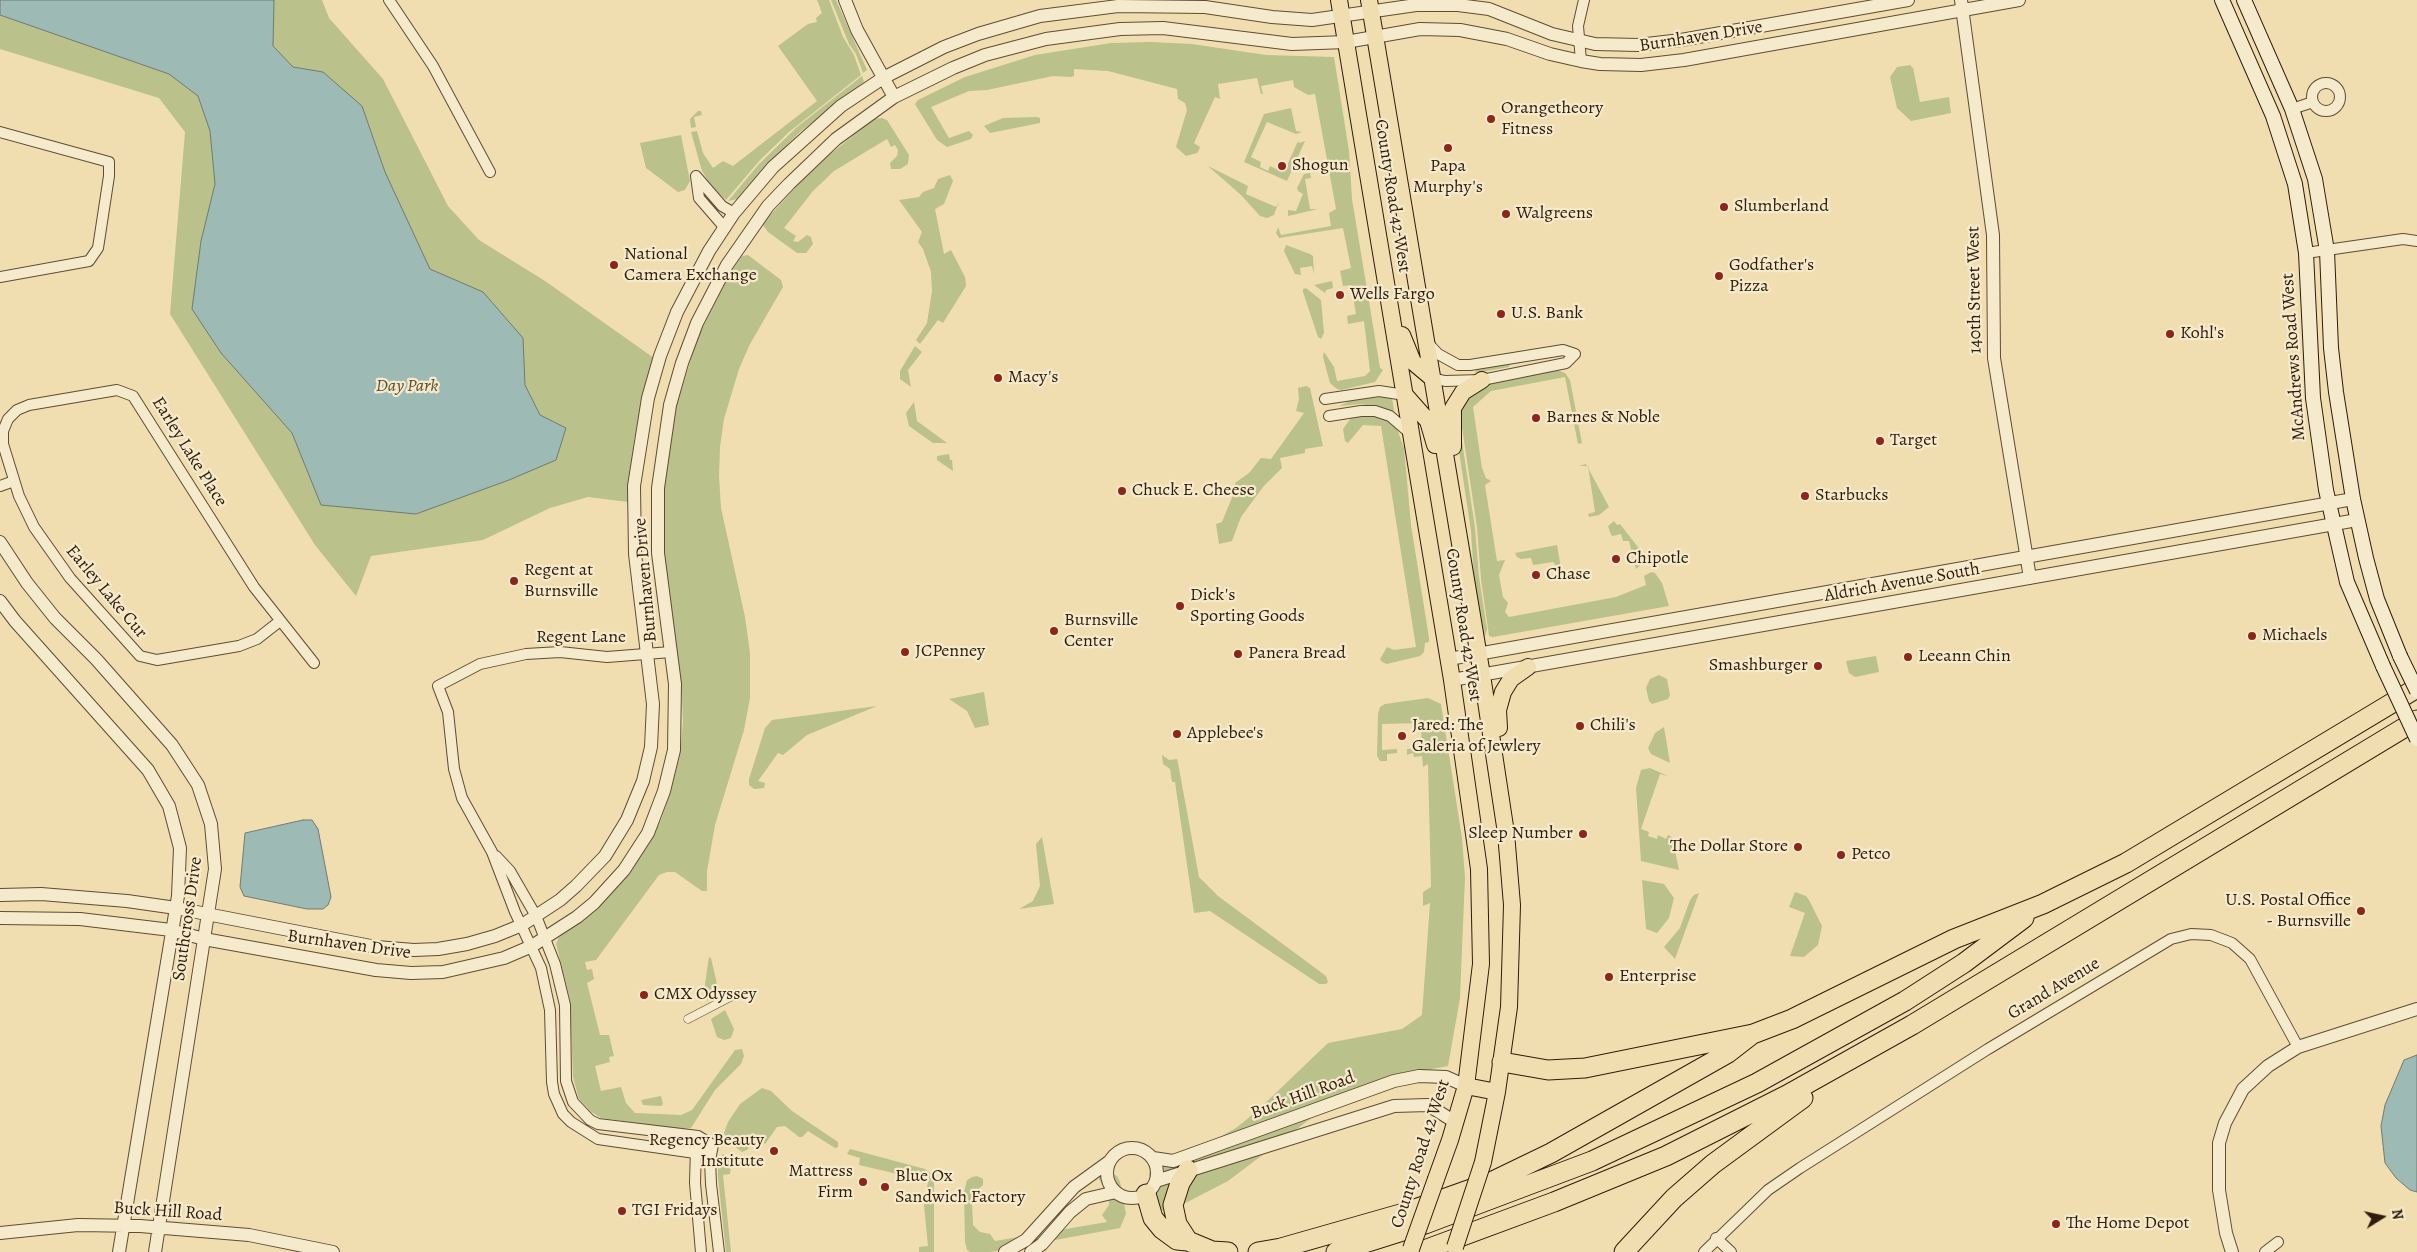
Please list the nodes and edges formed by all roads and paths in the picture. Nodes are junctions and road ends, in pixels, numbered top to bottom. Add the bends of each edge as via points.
1 (388, 0) edge
2 (845, 0) edge
3 (1339, 0) edge
4 (1584, 0) edge
5 (1908, 0) edge
6 (2019, 0) edge
7 (2222, 0) edge
8 (2244, 0) edge
9 (1962, 5) edge
10 (1370, 6) edge
11 (1342, 17) junction
12 (1375, 36) junction
13 (1578, 39) junction
14 (1346, 42) junction
15 (1581, 61) junction
16 (883, 78) junction
17 (894, 97) junction
18 (2313, 102) dead end
19 (2292, 109) junction
20 (0, 132) edge
21 (490, 172) dead end
22 (734, 213) junction
23 (725, 228) junction
24 (2417, 241) edge
25 (2327, 251) junction
26 (2306, 253) junction
27 (1384, 270) junction
28 (0, 277) edge
29 (1426, 342) junction
30 (1432, 378) junction
31 (1482, 380) junction
32 (1405, 395) junction
33 (1325, 399) dead end
34 (1329, 416) dead end
35 (1412, 435) junction
36 (14, 481) junction
37 (0, 486) edge
38 (2353, 499) junction
39 (2329, 504) junction
40 (1455, 511) junction
41 (2358, 520) junction
42 (2332, 524) junction
43 (0, 542) edge
44 (2026, 558) junction
45 (2030, 578) junction
46 (0, 601) edge
47 (280, 622) junction
48 (671, 652) junction
49 (648, 654) junction
50 (1479, 654) junction
51 (1449, 659) junction
52 (314, 663) dead end
53 (1528, 667) junction
54 (1482, 675) junction
55 (1452, 680) junction
56 (2417, 689) edge
57 (2417, 720) edge
58 (2417, 739) edge
59 (1506, 833) junction
60 (492, 852) junction
61 (0, 895) edge
62 (2043, 904) junction
63 (176, 908) junction
64 (208, 915) junction
65 (536, 916) junction
66 (0, 918) edge
67 (522, 924) junction
68 (171, 930) junction
69 (546, 937) junction
70 (204, 939) junction
71 (532, 946) junction
72 (736, 994) dead end
73 (2417, 1010) edge
74 (688, 1019) dead end
75 (1912, 1025) junction
76 (1753, 1034) junction
77 (2298, 1047) junction
78 (1502, 1062) junction
79 (1466, 1086) junction
80 (1497, 1092) junction
81 (1455, 1122) junction
82 (698, 1136) junction
83 (713, 1144) junction
84 (695, 1153) junction
85 (1153, 1158) junction
86 (1110, 1161) junction
87 (1713, 1164) junction
88 (1188, 1170) junction
89 (1151, 1188) junction
90 (1116, 1192) junction
91 (123, 1225) junction
92 (159, 1227) junction
93 (0, 1233) edge
94 (1716, 1238) junction
95 (1188, 1241) junction
96 (2278, 1242) dead end
97 (1412, 1251) edge
98 (119, 1252) edge
99 (155, 1252) edge
100 (333, 1252) edge
101 (701, 1252) edge
102 (719, 1252) edge
103 (1005, 1252) edge
104 (1030, 1252) edge
105 (1228, 1252) edge
106 (1258, 1252) edge
107 (1336, 1252) edge
108 (1454, 1252) edge
109 (1624, 1252) edge
110 (1642, 1252) edge
111 (1704, 1252) edge
112 (1731, 1252) edge
113 (2232, 1252) edge
114 (2265, 1252) edge

1 - 21 street via 433,66
2 - 16 street via 856,30
3 - 11 highway, County Road 42 West
4 - 13 street
5 - 13 street, Burnhaven Drive via 1658,44 1596,44
6 - 9 street, Burnhaven Drive
7 - 26 main road, McAndrews Road West via 2285,148 2295,184
8 - 19 main road
9 - 15 street, Burnhaven Drive via 1662,63 1600,64
9 - 44 street, 140th Street West via 1993,235 1994,358
10 - 11 street, Burnhaven Drive
10 - 12 highway, County Road 42 West
10 - 13 street, Burnhaven Drive via 1440,4 1489,9 1552,34
11 - 14 highway, County Road 42 West
11 - 16 street, Burnhaven Drive via 1293,19 1161,6 1072,10 978,34
12 - 14 street, Burnhaven Drive
12 - 15 street, Burnhaven Drive via 1420,29 1460,30 1507,39
12 - 29 highway, County Road 42 West
13 - 15 street
14 - 17 street, Burnhaven Drive via 1292,44 1163,28 1076,33 985,55
14 - 27 highway, County Road 42 West
16 - 17 street
16 - 22 street, Burnhaven Drive via 841,106 804,137 773,166
17 - 48 street, Burnhaven Drive via 819,154 768,206 727,265 689,343 666,426 658,488 658,553
18 - 19 street
19 - 25 main road via 2315,179
20 - 28 street via 109,162 110,176 98,248 89,261
22 - 23 street, Burnhaven Drive
22 - 23 street via 722,206 696,176 699,198
23 - 49 street, Burnhaven Drive via 677,312 660,356 643,421 634,486 634,532
24 - 25 street
25 - 26 street
25 - 38 main road via 2331,348
26 - 39 main road, McAndrews Road West via 2313,398
27 - 30 highway via 1407,350 1413,362
27 - 32 highway, County Road 42 West
29 - 30 highway, County Road 42 West
29 - 31 street via 1438,354 1458,365 1563,350 1575,354 1566,363
30 - 31 street
30 - 40 highway, County Road 42 West
31 - 40 highway via 1464,392 1453,408
32 - 33 street via 1379,391
32 - 35 highway, County Road 42 West
32 - 40 highway via 1428,421
34 - 35 street via 1361,410 1375,411 1390,416
35 - 51 highway, County Road 42 West
36 - 37 street
36 - 47 street, Earley Lake Cur via 34,527 59,565 140,656 158,660 245,644
36 - 47 street, Earley Lake Place via 2,438 4,425 17,410 114,390 130,394 136,398 254,587
38 - 39 street, Aldrich Avenue South
38 - 41 main road
39 - 42 main road, McAndrews Road West
39 - 44 street, Aldrich Avenue South
40 - 50 highway, County Road 42 West
41 - 42 street, Aldrich Avenue South
41 - 56 main road, bridge via 2377,599
42 - 45 street, Aldrich Avenue South
42 - 58 main road, McAndrews Road West, bridge via 2347,582
43 - 64 street, Southcross Drive via 55,618 172,745 198,785 211,824 214,846 215,869
44 - 45 street, 140th Street West
44 - 50 street, Aldrich Avenue South
45 - 53 street, Aldrich Avenue South
46 - 63 street, Southcross Drive via 159,786 176,826 180,848
47 - 52 street, Earley Lake Place
48 - 49 street, Regent Lane
48 - 69 street, Burnhaven Drive via 676,705 674,750 657,813 637,851 610,886 577,917
49 - 60 street, Regent Lane via 607,657 560,652 526,654 480,664 438,686 448,712 454,769 462,798
49 - 65 street, Burnhaven Drive via 653,725 648,764 636,800 617,838 591,872
50 - 51 street, Aldrich Avenue South
50 - 54 highway, County Road 42 West
51 - 55 highway, County Road 42 West
53 - 54 street, Aldrich Avenue South
53 - 59 highway via 1511,679 1501,696 1498,710
54 - 55 street, Aldrich Avenue South
54 - 59 highway, County Road 42 West
55 - 79 highway, County Road 42 West via 1479,869 1480,964
56 - 62 highway via 2126,863
57 - 75 highway
59 - 78 highway, County Road 42 West via 1512,905 1512,964
60 - 65 street via 510,871
60 - 67 street
61 - 63 street, Burnhaven Drive via 82,896
62 - 76 highway via 1954,939 1824,1005
62 - 107 highway via 1964,963 1905,1001 1757,1083 1582,1164 1425,1224
63 - 64 street, Burnhaven Drive
63 - 68 street, Southcross Drive
64 - 67 street, Burnhaven Drive via 395,950 438,949 467,944
64 - 70 street, Southcross Drive
65 - 67 street, Burnhaven Drive
65 - 69 street
66 - 68 street, Burnhaven Drive via 80,919
67 - 71 street
68 - 70 street, Burnhaven Drive
68 - 91 street, Southcross Drive
69 - 71 street, Burnhaven Drive
69 - 82 street via 565,1005 566,1081 573,1102 598,1124
70 - 71 street, Burnhaven Drive via 376,970 411,973 473,967
70 - 92 street, Southcross Drive
71 - 84 street via 547,989 552,1082 563,1114 598,1139
72 - 74 street
73 - 77 street
75 - 87 highway via 1750,1134
75 - 97 highway via 1787,1095 1666,1156 1554,1202
76 - 78 highway via 1585,1068 1548,1070
76 - 106 highway via 1728,1054 1551,1153 1491,1182 1404,1213
77 - 94 street, Grand Avenue via 2250,959 2232,943 2211,935 2191,934 2171,940 1837,1144 1768,1190
77 - 113 street via 2268,1066 2244,1090 2225,1123 2219,1143 2218,1180
78 - 80 highway, County Road 42 West
79 - 80 highway
79 - 81 highway, County Road 42 West
79 - 85 street, Buck Hill Road via 1446,1077 1419,1076 1394,1081 1173,1160
80 - 108 highway, County Road 42 West, bridge via 1482,1162
81 - 88 street, Buck Hill Road via 1428,1105 1394,1106
81 - 97 highway, County Road 42 West, bridge
82 - 83 street
82 - 84 street
83 - 84 street
83 - 102 street via 711,1184
84 - 101 street
85 - 86 street via 1147,1152 1130,1147 1114,1154
85 - 89 street via 1156,1165
86 - 90 street via 1107,1178
86 - 103 street via 1074,1186 1026,1240
87 - 109 highway via 1674,1198
87 - 110 highway
88 - 89 street, Buck Hill Road
88 - 95 highway via 1173,1205 1177,1224
89 - 90 street via 1131,1198
89 - 95 highway via 1153,1218 1177,1240
90 - 104 street via 1086,1199
91 - 92 street, Buck Hill Road
91 - 93 street, Buck Hill Road via 78,1225
91 - 98 street, Southcross Drive
92 - 99 street, Southcross Drive
92 - 100 street, Buck Hill Road via 249,1235
94 - 111 street, Grand Avenue
94 - 112 street
95 - 105 highway via 1212,1251
96 - 114 street

